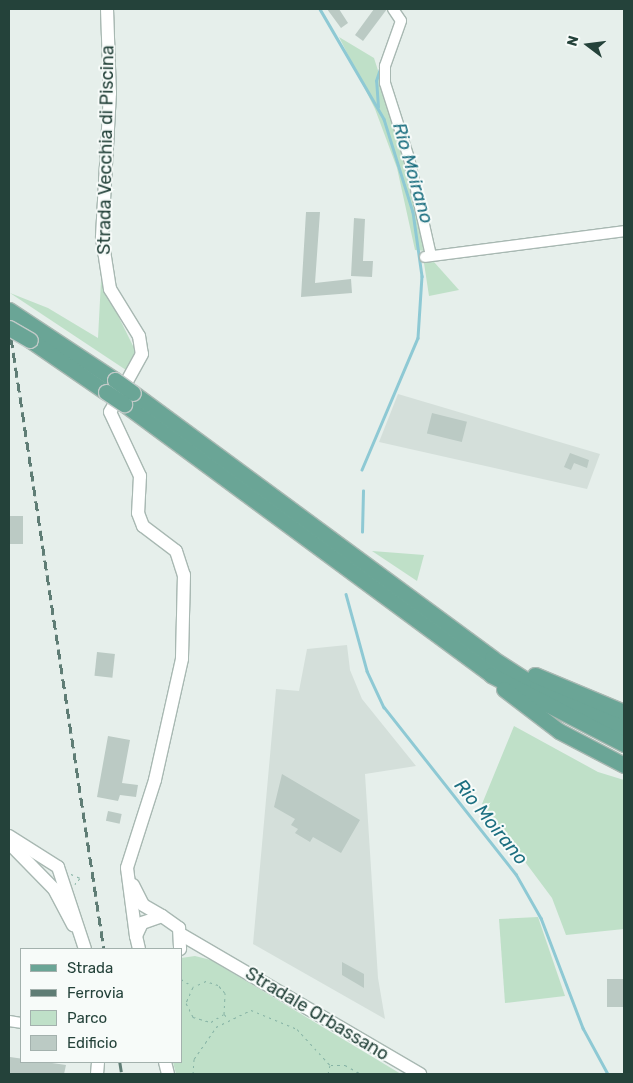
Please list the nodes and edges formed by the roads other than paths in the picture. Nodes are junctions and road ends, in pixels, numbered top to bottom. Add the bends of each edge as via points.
1 (107, 9) edge
2 (396, 14) edge
3 (624, 231) edge
4 (9, 310) edge
5 (9, 328) edge
6 (111, 386) junction
7 (128, 399) junction
8 (492, 658) junction
9 (491, 675) junction
10 (624, 712) edge
11 (624, 728) edge
12 (624, 744) edge
13 (624, 765) edge
14 (9, 836) edge
15 (9, 843) edge
16 (127, 868) junction
17 (162, 916) junction
18 (182, 935) junction
19 (136, 936) junction
20 (80, 948) edge
21 (86, 948) edge
22 (139, 948) edge
23 (180, 948) edge
24 (182, 953) edge
25 (215, 953) junction
26 (420, 1074) edge

1 - 16 street, Strada Vecchia di Piscina via 110,94 102,238 110,289 139,336 142,354 110,412 140,476 138,513 143,526 176,551 184,575 182,659 155,780
2 - 3 street via 385,66 385,83 409,158 427,256
4 - 6 main road via 31,323
5 - 6 main road, bridge
6 - 7 main road, bridge
7 - 8 main road
7 - 9 main road
8 - 10 main road
8 - 11 main road via 537,687
9 - 12 main road
9 - 13 main road via 515,700 559,731
14 - 21 street via 58,867
15 - 20 street via 54,889
16 - 17 street, Stradale Orbassano via 143,905
16 - 19 street
17 - 18 street, Stradale Orbassano via 176,923
17 - 19 street via 148,919
18 - 23 street
18 - 25 street, Stradale Orbassano
19 - 22 street
24 - 25 street
25 - 26 street, Stradale Orbassano

